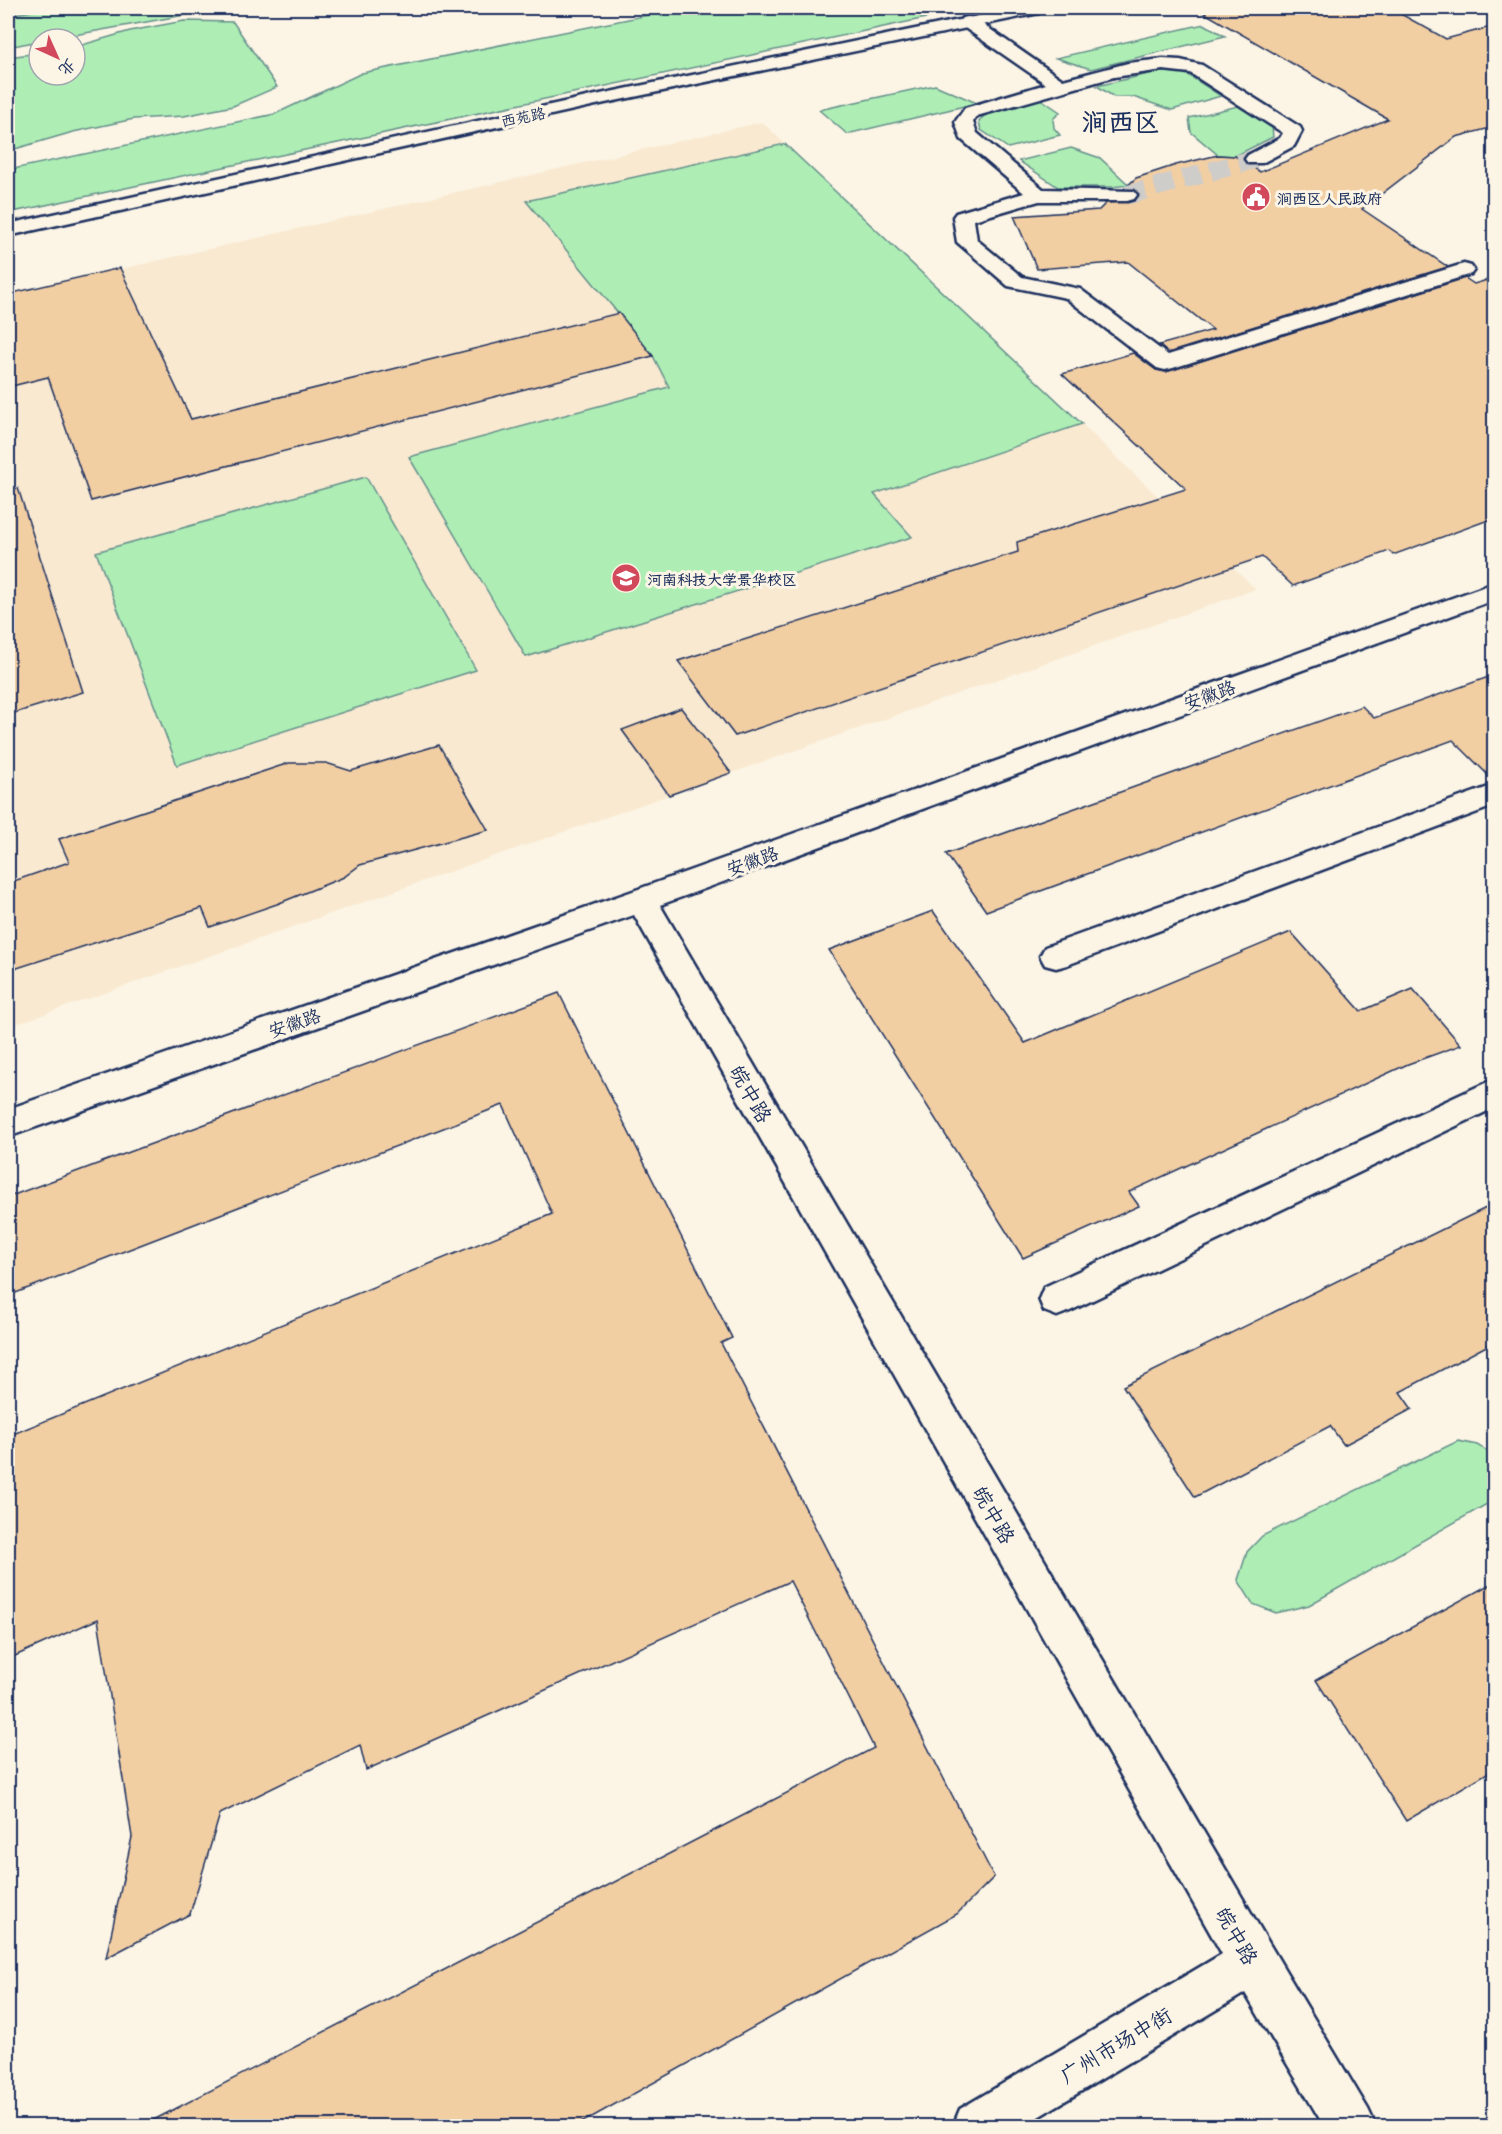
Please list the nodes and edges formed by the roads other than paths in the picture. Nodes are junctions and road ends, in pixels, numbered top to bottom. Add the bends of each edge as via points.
1 (1039, 8) edge
2 (968, 22) junction
3 (1060, 86) junction
4 (1255, 159) tunnel mouth
5 (1038, 195) junction
6 (1127, 195) tunnel mouth
7 (8, 230) edge
8 (1464, 270) dead end
9 (1494, 591) edge
10 (1494, 795) edge
11 (640, 900) junction
12 (1056, 956) dead end
13 (1494, 1093) edge
14 (8, 1123) edge
15 (1057, 1299) dead end
16 (1253, 1962) junction
17 (977, 2127) edge
18 (1351, 2127) edge

1 - 2 street, 西苑路
2 - 3 street
2 - 7 street, 西苑路
3 - 4 street via 1130,69 1181,64 1196,69 1293,131 1287,142
3 - 5 street via 971,112 964,123 968,135
5 - 6 street
5 - 8 street via 963,217 967,242 1015,282 1073,293 1165,363
9 - 11 street, 安徽路
10 - 12 street
11 - 14 street, 安徽路
11 - 16 street, 皖中路
13 - 15 street
16 - 17 street, 广州市场中街
16 - 18 street, 皖中路

